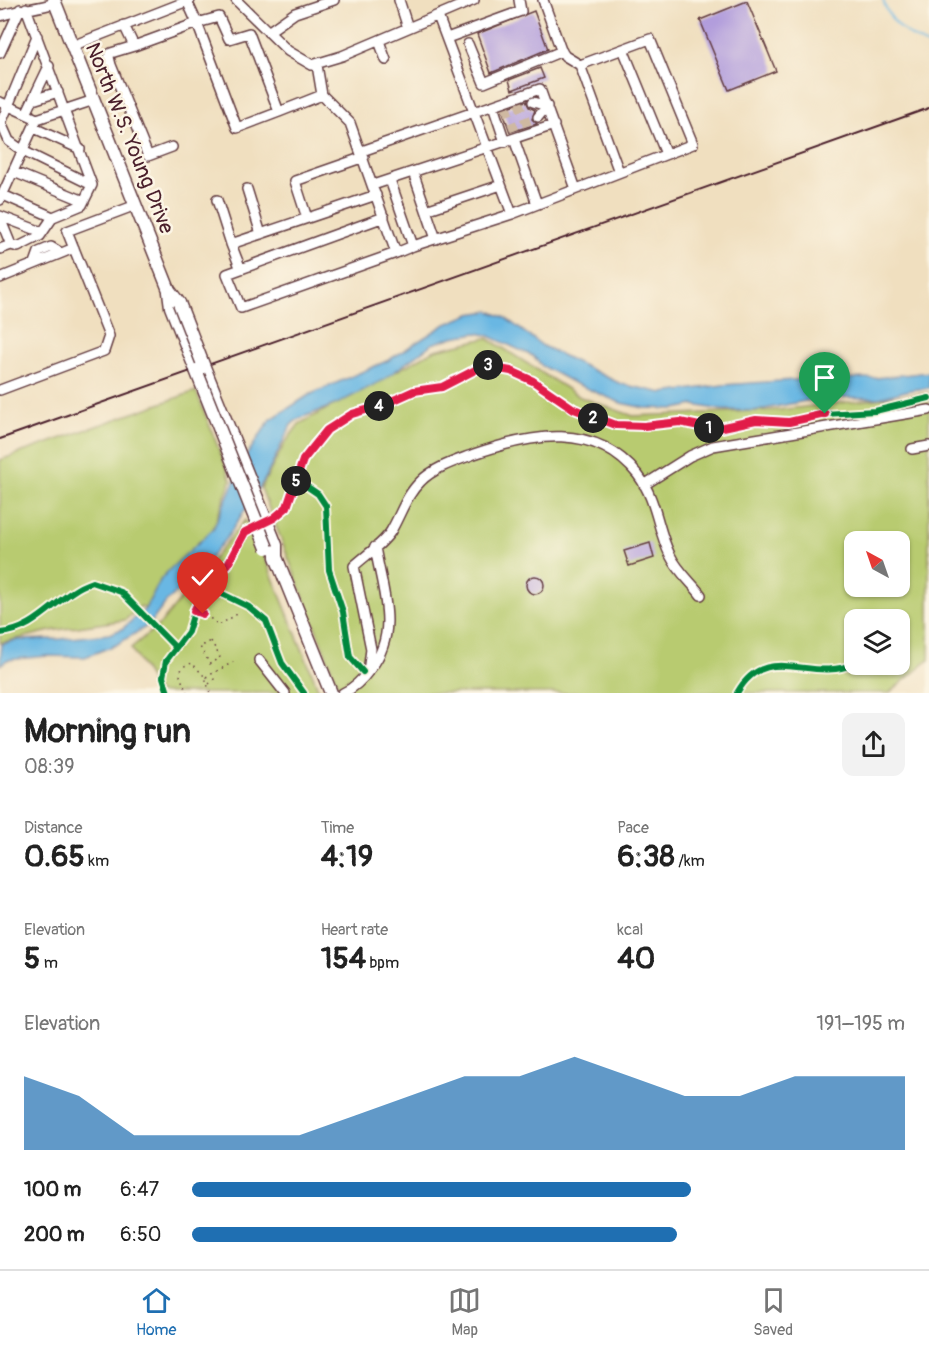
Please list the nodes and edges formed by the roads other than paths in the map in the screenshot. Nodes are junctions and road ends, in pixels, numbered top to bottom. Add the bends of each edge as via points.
1 (189, 0) edge
2 (236, 0) edge
3 (334, 0) edge
4 (399, 0) edge
5 (474, 0) edge
6 (519, 0) edge
7 (543, 0) edge
8 (54, 2) edge
9 (456, 3) edge
10 (23, 8) junction
11 (0, 16) edge
12 (438, 16) junction
13 (197, 23) junction
14 (124, 25) junction
15 (408, 28) junction
16 (268, 32) junction
17 (37, 36) junction
18 (447, 38) junction
19 (379, 41) junction
20 (468, 44) dead end
21 (72, 46) junction
22 (134, 46) junction
23 (623, 50) junction
24 (562, 51) junction
25 (0, 53) edge
26 (386, 60) dead end
27 (317, 64) junction
28 (580, 65) junction
29 (48, 66) junction
30 (58, 92) junction
31 (322, 95) junction
32 (33, 100) junction
33 (94, 100) junction
34 (533, 102) tunnel mouth
35 (4, 104) edge
36 (493, 106) junction
37 (547, 106) junction
38 (64, 109) junction
39 (279, 112) junction
40 (476, 112) junction
41 (503, 112) dead end
42 (26, 114) junction
43 (538, 117) tunnel mouth
44 (36, 123) junction
45 (498, 123) junction
46 (554, 125) junction
47 (72, 127) junction
48 (509, 128) dead end
49 (47, 132) junction
50 (510, 140) junction
51 (172, 147) dead end
52 (488, 147) junction
53 (80, 149) junction
54 (23, 151) junction
55 (363, 154) junction
56 (666, 154) junction
57 (14, 172) junction
58 (413, 172) junction
59 (620, 172) junction
60 (390, 180) junction
61 (92, 185) junction
62 (501, 185) junction
63 (247, 189) dead end
64 (576, 189) junction
65 (374, 190) junction
66 (2, 197) edge
67 (217, 200) dead end
68 (84, 201) junction
69 (537, 204) junction
70 (135, 205) junction
71 (426, 210) junction
72 (512, 214) junction
73 (53, 217) junction
74 (384, 217) junction
75 (307, 218) junction
76 (1, 221) edge
77 (42, 232) junction
78 (261, 234) junction
79 (436, 239) junction
80 (231, 244) junction
81 (11, 245) junction
82 (413, 246) junction
83 (74, 248) junction
84 (0, 249) edge
85 (396, 253) junction
86 (240, 267) junction
87 (0, 278) edge
88 (0, 390) edge
89 (929, 410) edge
90 (929, 446) edge
91 (912, 449) dead end
92 (644, 485) junction
93 (375, 547) junction
94 (701, 595) dead end
95 (259, 660) dead end
96 (368, 672) junction
97 (285, 693) edge
98 (331, 693) edge
99 (343, 693) edge

1 - 13 street
1 - 14 street
2 - 16 street
3 - 16 street via 295,13
4 - 15 street
5 - 9 street
6 - 18 street via 521,11
7 - 24 street
8 - 10 street
8 - 21 main road, North W.S. Young Drive
9 - 12 street
10 - 11 street
10 - 17 street
10 - 25 street
12 - 15 street
12 - 18 street
13 - 22 street
13 - 39 street via 219,17 229,39 249,33
13 - 39 street via 237,128
14 - 21 street
14 - 22 street
15 - 19 street
16 - 27 street via 306,63
17 - 29 street
17 - 35 street
18 - 40 street
19 - 26 street
19 - 27 street
20 - 24 street via 484,83
21 - 33 main road, North W.S. Young Drive
22 - 51 street via 111,53 111,65 148,156
23 - 28 street
23 - 56 street
23 - 56 street via 650,39 693,144
24 - 28 street
27 - 31 street
28 - 59 street
29 - 30 street
29 - 32 street
30 - 32 street
30 - 38 street
31 - 39 street
31 - 55 street via 350,123
32 - 42 street
33 - 38 street
33 - 70 main road, North W.S. Young Drive
34 - 37 street
35 - 42 street
35 - 54 street via 1,123 9,141
36 - 37 street via 540,89
36 - 40 street
36 - 45 street
37 - 43 street
37 - 46 street
38 - 44 street
38 - 47 street
40 - 52 street
40 - 55 street
41 - 45 street
42 - 44 street
44 - 49 street
44 - 54 street
45 - 48 street
45 - 50 street
46 - 50 street
46 - 64 street
47 - 49 street
47 - 53 street
49 - 53 street
50 - 52 street
50 - 69 street
52 - 58 street
52 - 62 street
53 - 61 street
54 - 57 street
54 - 61 street
55 - 65 street
55 - 75 street via 295,181
56 - 59 street
57 - 66 street
57 - 68 street
58 - 60 street
58 - 71 street
59 - 64 street
60 - 65 street
60 - 82 street
61 - 68 street
62 - 71 street
62 - 72 street
63 - 78 street
64 - 69 street
65 - 74 street
65 - 75 street
66 - 73 street
67 - 80 street
68 - 73 street
69 - 72 street
70 - 83 street via 67,231
70 - 98 main road, North W.S. Young Drive, bridge
71 - 79 street
72 - 79 street
73 - 77 street
74 - 85 street
74 - 86 street
75 - 78 street
76 - 77 street
76 - 81 street
77 - 81 street via 18,247
78 - 80 street
79 - 82 street
80 - 86 street
81 - 84 street
82 - 85 street
83 - 87 street
83 - 88 street via 109,336 108,345 104,351
85 - 86 street via 241,308 227,274
89 - 92 street via 713,446
90 - 91 street
92 - 93 street via 631,467 596,442 560,436 524,440 468,457 428,475 412,490 389,534
92 - 94 street via 657,509 669,554
93 - 96 street via 388,631 384,647
93 - 96 street via 354,566 371,649
95 - 97 street
96 - 99 street

